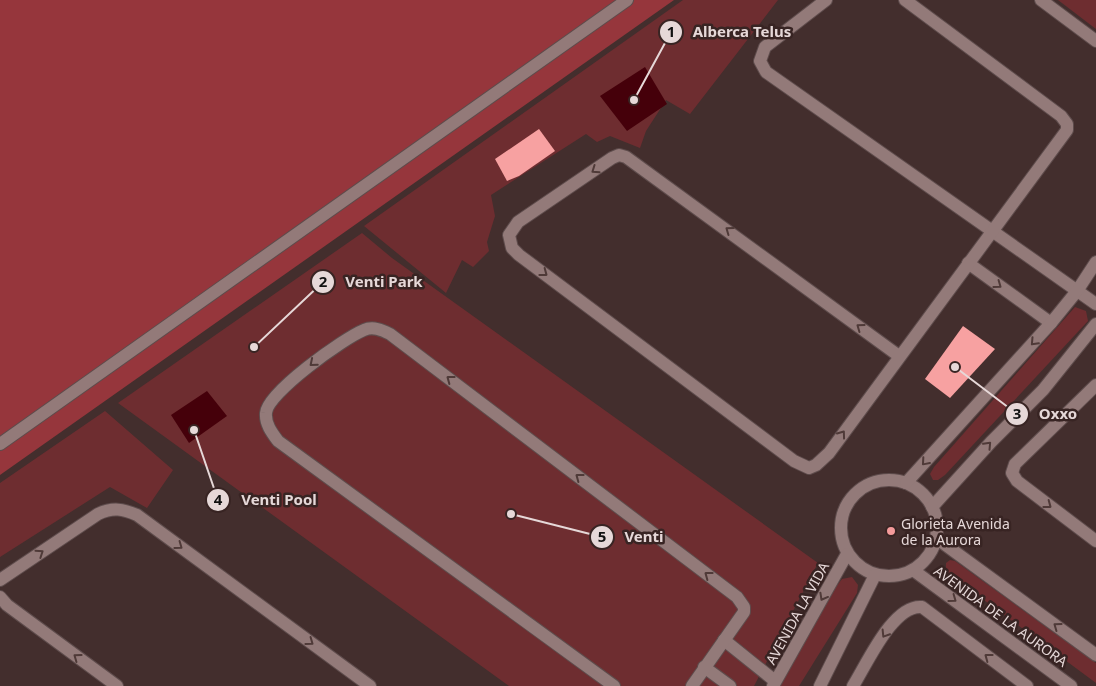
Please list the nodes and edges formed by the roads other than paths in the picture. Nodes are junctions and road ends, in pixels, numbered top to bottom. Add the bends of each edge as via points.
1 (627, 0) edge
2 (826, 0) edge
3 (905, 0) edge
4 (1041, 0) edge
5 (1096, 41) edge
6 (993, 231) junction
7 (1096, 262) edge
8 (968, 263) junction
9 (1077, 291) junction
10 (1096, 304) edge
11 (1051, 323) junction
12 (1096, 324) edge
13 (899, 356) junction
14 (1096, 385) edge
15 (0, 444) edge
16 (906, 483) junction
17 (932, 507) junction
18 (936, 538) junction
19 (1096, 541) edge
20 (847, 554) junction
21 (913, 570) junction
22 (875, 575) junction
23 (0, 580) edge
24 (0, 597) edge
25 (724, 640) junction
26 (1096, 655) edge
27 (704, 667) junction
28 (774, 684) edge
29 (116, 686) edge
30 (370, 686) edge
31 (614, 686) edge
32 (692, 686) edge
33 (730, 686) edge
34 (820, 686) edge
35 (853, 686) edge
36 (1027, 686) edge
37 (1071, 686) edge

1 - 15 street
2 - 6 street via 765,47 760,61 762,67
3 - 6 street via 1061,116 1067,124 1066,134
4 - 5 street
6 - 8 street
6 - 9 street
7 - 9 street
8 -> 11 street
8 - 13 street
9 - 10 street
9 - 11 street
11 -> 16 street
17 -> 12 street via 1043,390
13 -> 13 street via 626,156 612,158 518,222 510,235 512,248 519,255 809,468 816,466 829,453
14 -> 19 street via 1015,464 1012,473 1017,481
16 - 17 street via 916,488
16 - 20 street via 875,482 850,500 843,513 841,529
17 - 18 street via 936,518
18 - 21 street via 930,554
26 -> 18 street, AVENIDA DE LA AURORA
20 - 22 street
20 -> 28 street, AVENIDA LA VIDA
21 - 22 street via 895,576
21 -> 37 street, AVENIDA DE LA AURORA
22 - 34 street
23 -> 30 street via 98,514 116,508 127,510
29 -> 24 street
25 - 27 street
25 - 28 street
25 -> 31 street via 744,612 737,597 390,334 376,328 365,329 319,358 270,400 267,423 278,441
27 - 32 street
27 - 33 street
36 -> 35 street via 922,607 913,606 902,612 890,626

